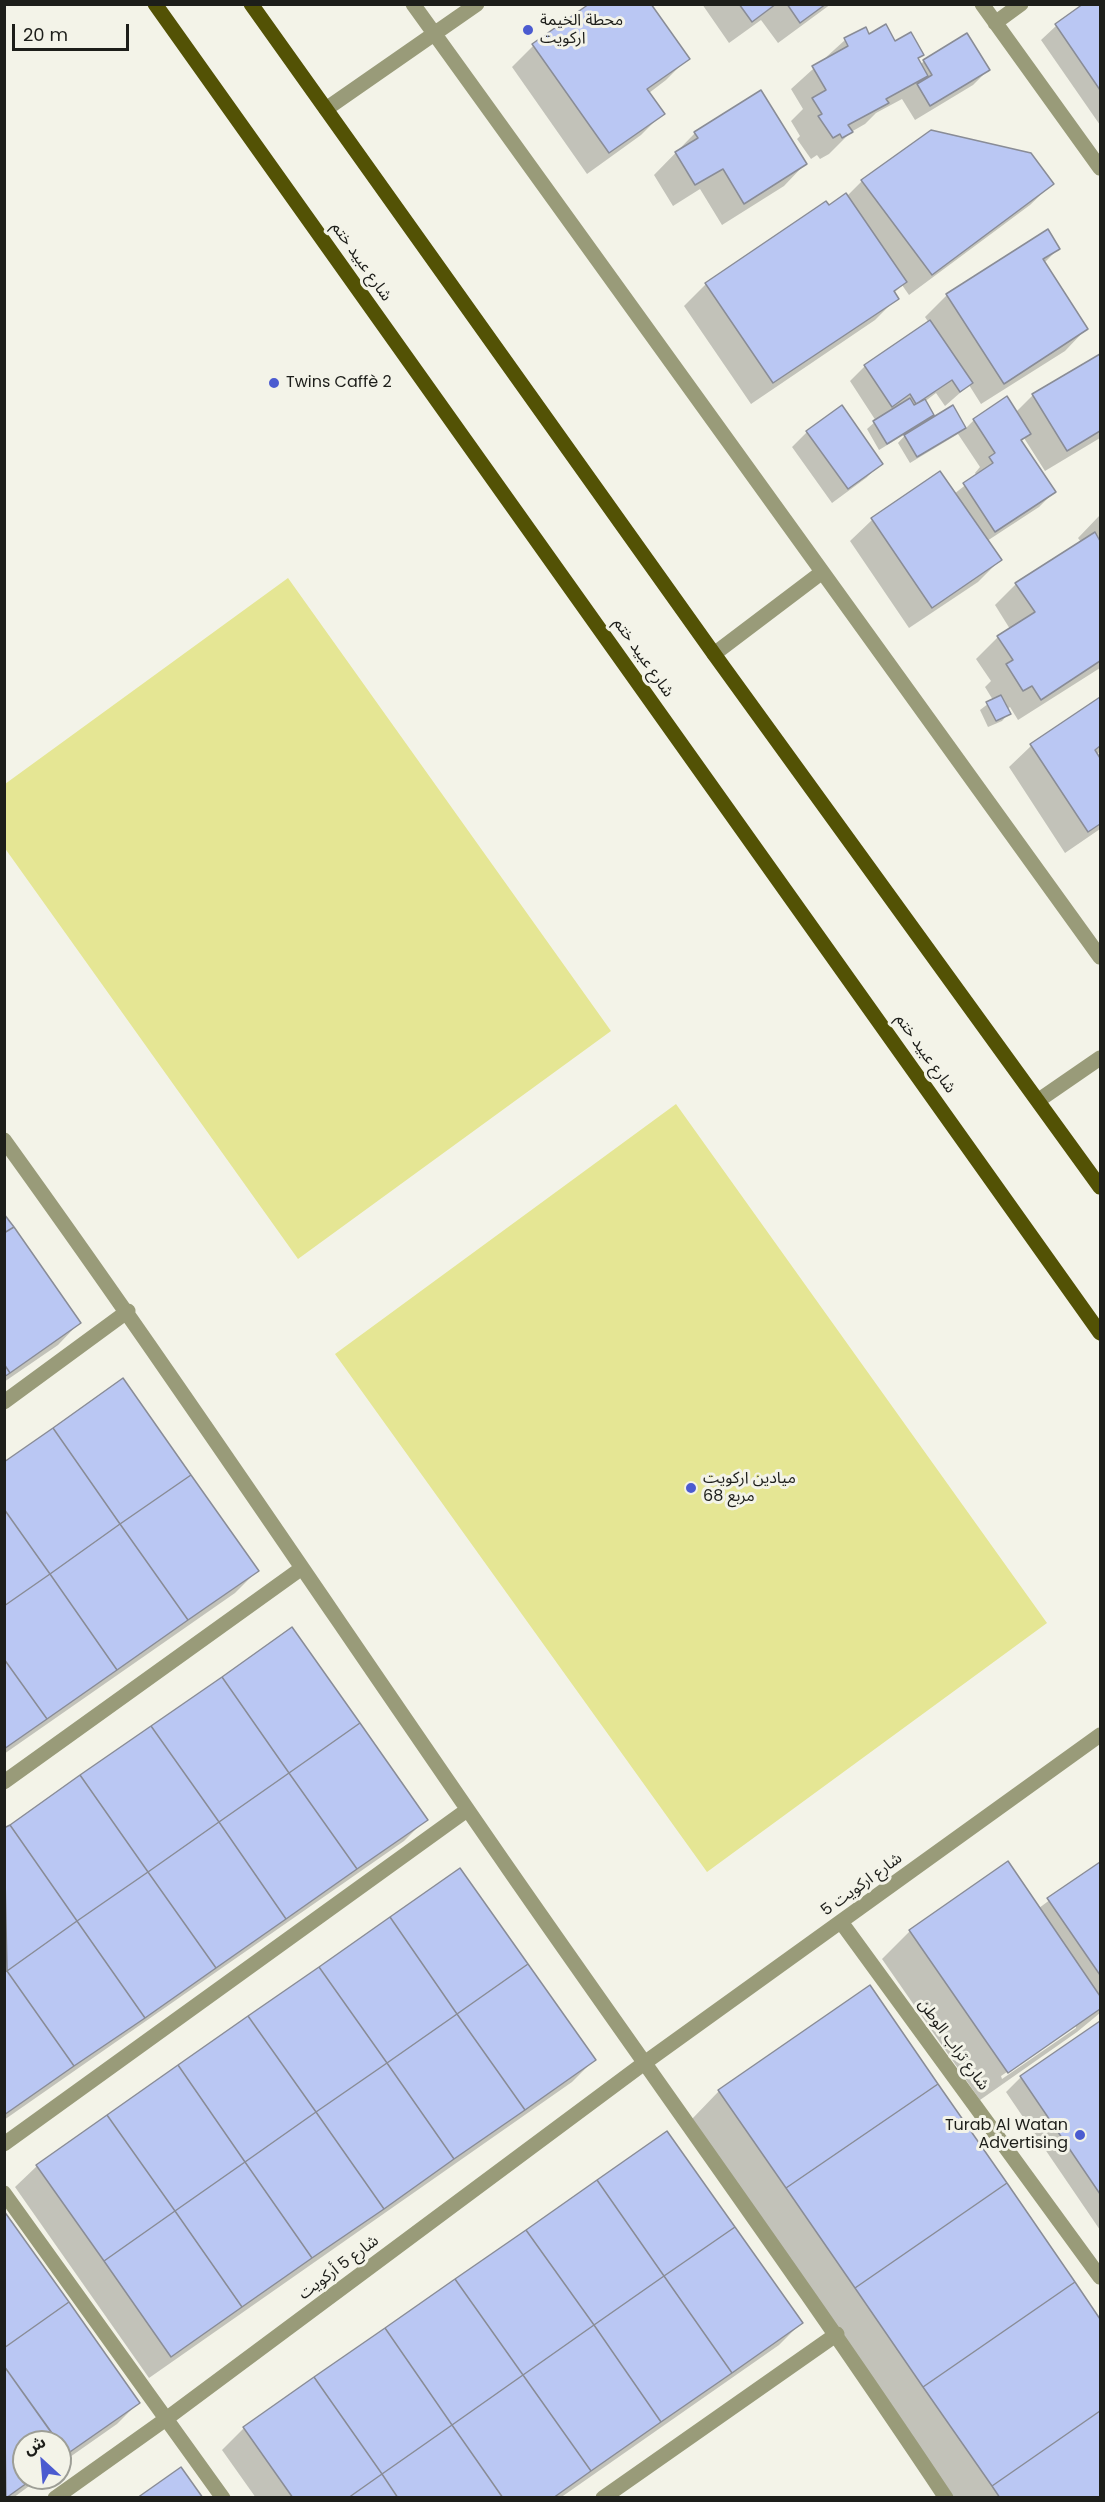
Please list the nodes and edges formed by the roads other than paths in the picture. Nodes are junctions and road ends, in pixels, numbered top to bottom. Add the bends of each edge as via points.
1 (155, 4) edge
2 (251, 4) edge
3 (413, 4) edge
4 (477, 4) edge
5 (982, 4) edge
6 (1021, 4) edge
7 (995, 23) junction
8 (434, 35) junction
9 (326, 109) junction
10 (1101, 168) edge
11 (821, 573) junction
12 (714, 654) junction
13 (1101, 957) edge
14 (1101, 1058) edge
15 (1039, 1100) junction
16 (4, 1140) edge
17 (1101, 1187) edge
18 (128, 1311) junction
19 (1101, 1334) edge
20 (4, 1402) edge
21 (302, 1568) junction
22 (1101, 1735) edge
23 (4, 1782) edge
24 (467, 1810) junction
25 (841, 1922) junction
26 (643, 2064) junction
27 (4, 2144) edge
28 (4, 2193) edge
29 (1097, 2266) edge
30 (837, 2334) junction
31 (166, 2419) junction
32 (55, 2498) edge
33 (223, 2498) edge
34 (603, 2498) edge
35 (946, 2498) edge

1 - 19 main road, شارع عبيد ختم
2 - 9 main road
3 - 8 street
4 - 8 street
5 - 7 street
6 - 7 street
7 - 10 street
8 - 9 street
8 - 11 street
9 - 12 main road
11 - 12 street
11 - 13 street
12 - 15 main road
14 - 15 street
15 - 17 main road
16 - 18 street
18 - 20 street
18 - 21 street
21 - 23 street
21 - 24 street
22 - 25 street, شارع اركويت 5
24 - 26 street
24 - 27 street
25 - 26 street, شارع اركويت 5
25 - 29 street, شارع تراب الوطن
26 - 30 street
26 - 31 street, شارع 5 أركويت
28 - 31 street
30 - 34 street
30 - 35 street
31 - 32 street, شارع 5 أركويت
31 - 33 street

